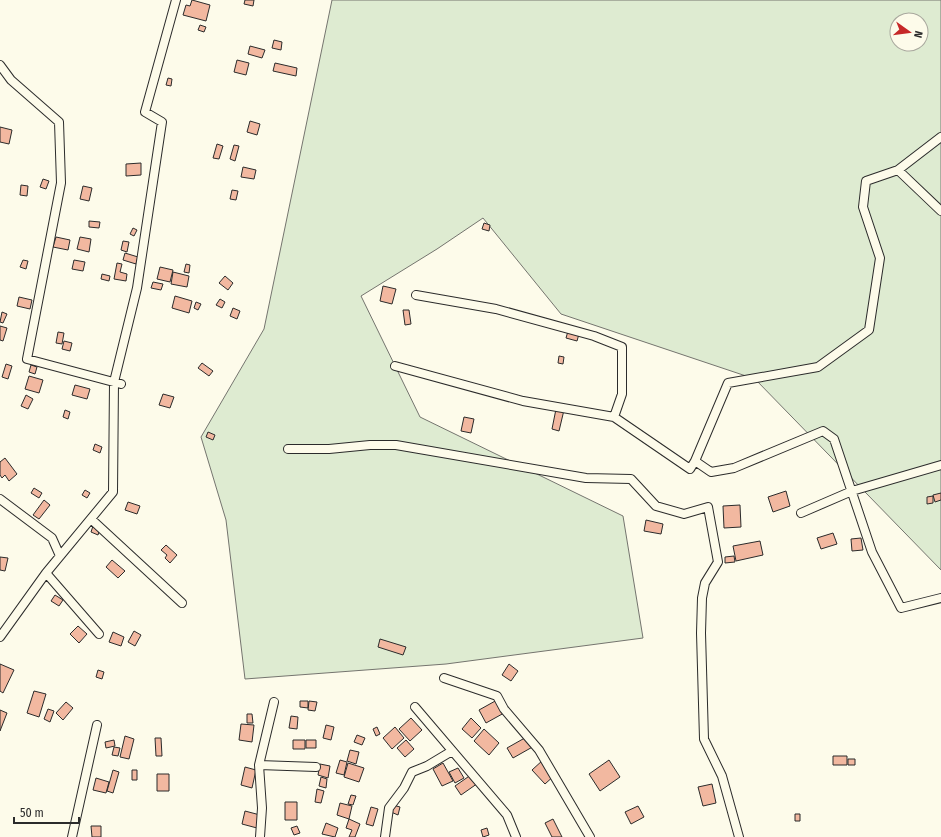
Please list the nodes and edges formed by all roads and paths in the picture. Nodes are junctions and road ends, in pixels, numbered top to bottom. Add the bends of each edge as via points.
1 (176, 0) edge
2 (0, 65) edge
3 (941, 137) edge
4 (898, 170) junction
5 (941, 211) edge
6 (416, 295) dead end
7 (395, 366) dead end
8 (118, 383) junction
9 (614, 416) junction
10 (288, 449) dead end
11 (696, 461) junction
12 (941, 465) edge
13 (852, 492) junction
14 (0, 499) edge
15 (801, 513) dead end
16 (90, 519) junction
17 (60, 556) junction
18 (46, 573) junction
19 (941, 598) edge
20 (182, 603) dead end
21 (3, 628) edge
22 (99, 634) dead end
23 (0, 637) edge
24 (444, 678) dead end
25 (274, 702) dead end
26 (415, 708) dead end
27 (98, 726) dead end
28 (452, 751) junction
29 (259, 765) junction
30 (316, 767) dead end
31 (72, 837) edge
32 (260, 837) edge
33 (385, 837) edge
34 (516, 837) edge
35 (590, 837) edge
36 (739, 837) edge

1 - 8 street via 145,112 162,122 137,288
2 - 8 street via 12,80 60,122 61,184 27,359
3 - 4 street
4 - 5 street
4 - 11 street via 866,181 863,207 880,258 869,330 818,367 728,383
6 - 9 street via 496,309 594,336 622,347 622,394
7 - 9 street via 523,401
8 - 16 street via 113,492
9 - 11 street via 690,468
10 - 36 street via 396,445 586,478 631,479 656,506 684,514 708,507 718,562 705,583 702,598 704,739 722,776
11 - 13 street via 711,472 734,468 823,431 834,439
12 - 13 street
13 - 15 street
13 - 19 street via 872,552 901,608
14 - 17 street via 52,538
16 - 17 street
16 - 20 street
17 - 18 street
18 - 21 street
18 - 22 street
21 - 23 street
24 - 35 street via 497,696 504,709 539,750
25 - 29 street
26 - 28 street
27 - 31 street
28 - 33 street via 412,772 389,808
28 - 34 street via 507,815
29 - 30 street
29 - 32 street via 262,808

